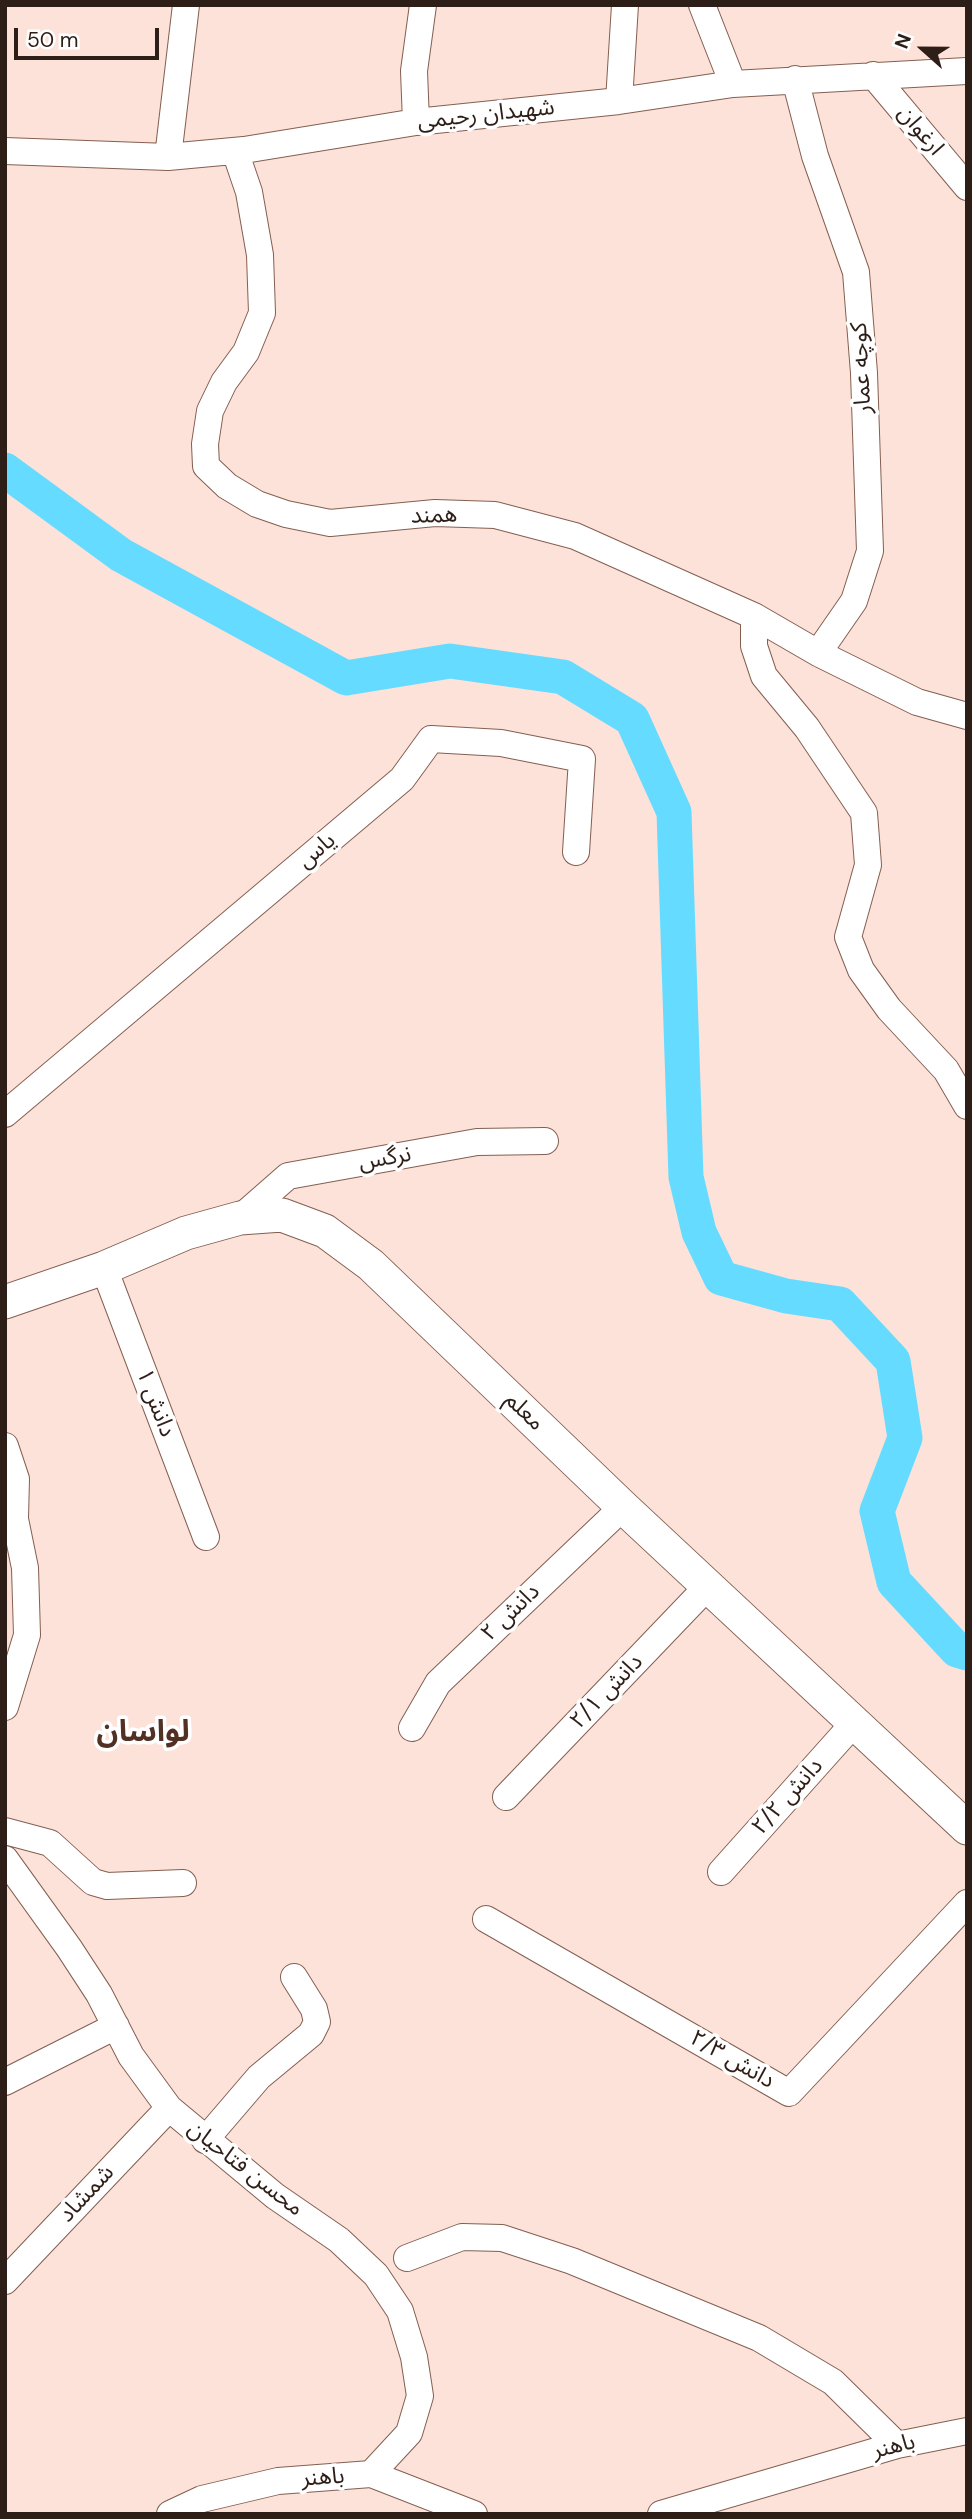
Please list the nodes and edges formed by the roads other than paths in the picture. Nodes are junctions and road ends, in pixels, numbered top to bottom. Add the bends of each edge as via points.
1 (186, 5) edge
2 (424, 5) edge
3 (625, 5) edge
4 (702, 5) edge
5 (967, 71) edge
6 (873, 75) junction
7 (795, 79) junction
8 (733, 84) junction
9 (619, 101) junction
10 (416, 122) junction
11 (5, 151) edge
12 (235, 151) junction
13 (169, 157) junction
14 (967, 187) edge
15 (754, 616) junction
16 (818, 653) junction
17 (967, 716) edge
18 (576, 852) dead end
19 (967, 1106) edge
20 (5, 1114) edge
21 (545, 1141) dead end
22 (240, 1218) junction
23 (104, 1268) junction
24 (7, 1303) edge
25 (5, 1446) edge
26 (622, 1507) junction
27 (8, 1513) edge
28 (206, 1537) dead end
29 (708, 1586) junction
30 (5, 1707) edge
31 (855, 1722) junction
32 (412, 1728) dead end
33 (506, 1797) dead end
34 (967, 1828) edge
35 (5, 1831) edge
36 (5, 1859) edge
37 (721, 1872) dead end
38 (183, 1883) dead end
39 (967, 1903) edge
40 (486, 1919) dead end
41 (294, 1977) dead end
42 (116, 2026) junction
43 (5, 2082) edge
44 (169, 2108) junction
45 (205, 2140) junction
46 (407, 2258) dead end
47 (5, 2281) edge
48 (967, 2431) edge
49 (897, 2445) junction
50 (370, 2474) junction
51 (170, 2514) edge
52 (474, 2514) edge
53 (662, 2514) edge

1 - 13 street
2 - 10 street via 414,71
3 - 9 street
4 - 8 street
5 - 6 street, شهیدان رحیمی
6 - 7 street, شهیدان رحیمی
6 - 14 street, ارغوان
7 - 8 street, شهیدان رحیمی
7 - 16 street, کوچه عمار via 856,272 864,373 870,551 854,601
8 - 9 street, شهیدان رحیمی
9 - 10 street, شهیدان رحیمی
10 - 12 street, شهیدان رحیمی
11 - 13 street, شهیدان رحیمی
12 - 13 street, شهیدان رحیمی
12 - 15 street, همند via 249,192 260,255 262,313 246,352 210,411 206,466 228,486 266,508 330,523 435,513 495,515 575,536
15 - 16 street, همند
15 - 19 street via 754,646 764,676 807,728 864,813 867,865 848,937 861,970 889,1009 946,1070
16 - 17 street, همند via 917,702
18 - 20 street, یاس via 582,759 501,743 431,739 402,779
21 - 22 street, نرگس via 477,1142 288,1176
22 - 23 main road, معلم via 187,1233
22 - 26 main road, معلم via 282,1215 325,1231 371,1265
23 - 24 main road, معلم
23 - 28 street, دانش ۱
25 - 27 street via 16,1479
26 - 29 main road, معلم
26 - 32 street, دانش ۲ via 438,1683
27 - 30 street via 25,1569 27,1635
29 - 31 main road, معلم
29 - 33 street, دانش ۲/۱
31 - 34 main road, معلم
31 - 37 street, دانش ۲/۲
35 - 38 street via 50,1843 93,1882 107,1886
36 - 42 street, محسن فتاحیان via 69,1948
39 - 40 street, دانش ۲/۳ via 789,2093
41 - 45 street via 314,2009 317,2022 311,2034 259,2077
42 - 43 street
42 - 44 street, محسن فتاحیان via 131,2056
44 - 45 street, محسن فتاحیان
44 - 47 street, شمشاد
45 - 50 street, محسن فتاحیان via 339,2240 376,2275 400,2311 421,2396 409,2433
46 - 49 street via 462,2237 502,2238 572,2261 760,2338 833,2382
48 - 49 street, باهنر
49 - 53 street, باهنر
50 - 51 street, باهنر via 278,2481 202,2499
50 - 52 street, باهنر

